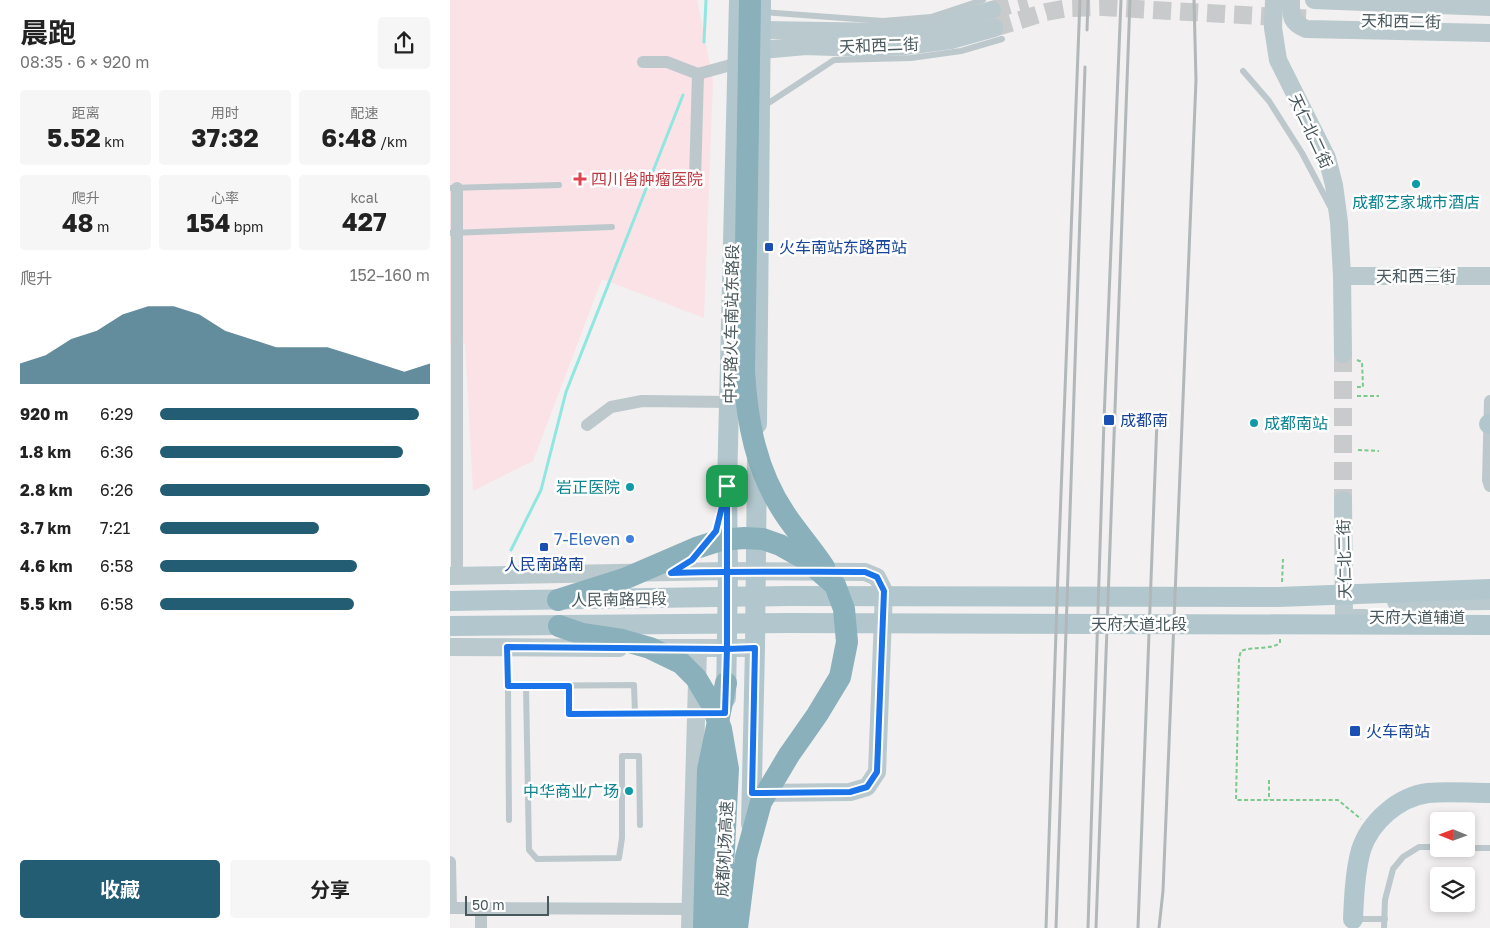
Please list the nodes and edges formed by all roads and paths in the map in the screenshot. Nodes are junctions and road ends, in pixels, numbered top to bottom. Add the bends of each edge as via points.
1 (739, 0) edge
2 (1274, 0) edge
3 (1291, 0) edge
4 (1314, 0) tunnel mouth
5 (987, 5) tunnel mouth
6 (1490, 7) edge
7 (759, 10) edge
8 (1313, 19) tunnel mouth
9 (1490, 23) edge
10 (998, 33) joint
11 (1490, 33) edge
12 (762, 50) junction
13 (643, 62) dead end
14 (738, 63) junction
15 (1243, 71) dead end
16 (698, 74) junction
17 (755, 115) junction
18 (684, 180) dead end
19 (559, 185) dead end
20 (453, 188) edge
21 (1339, 222) junction
22 (612, 227) dead end
23 (453, 233) edge
24 (1342, 276) junction
25 (1490, 276) edge
26 (453, 294) edge
27 (1343, 354) joint
28 (1357, 386) dead end
29 (1357, 396) dead end
30 (1379, 396) dead end
31 (1490, 401) edge
32 (730, 402) junction
33 (1490, 424) edge
34 (587, 426) dead end
35 (1358, 450) dead end
36 (1379, 451) dead end
37 (727, 486) junction
38 (1490, 486) edge
39 (1343, 500) tunnel mouth
40 (1283, 559) dead end
41 (755, 571) junction
42 (728, 572) junction
43 (671, 573) junction
44 (453, 576) edge
45 (835, 585) junction
46 (1490, 589) edge
47 (1282, 590) dead end
48 (788, 596) joint
49 (558, 600) junction
50 (450, 601) edge
51 (1490, 601) edge
52 (1344, 610) junction
53 (1490, 617) edge
54 (787, 623) joint
55 (1490, 625) edge
56 (450, 626) edge
57 (559, 626) junction
58 (1281, 634) dead end
59 (450, 647) edge
60 (507, 647) junction
61 (650, 648) junction
62 (698, 648) junction
63 (755, 648) junction
64 (727, 649) junction
65 (726, 683) joint
66 (508, 686) junction
67 (526, 686) junction
68 (569, 686) junction
69 (723, 713) junction
70 (635, 714) junction
71 (697, 714) junction
72 (1269, 780) dead end
73 (752, 793) junction
74 (1487, 793) edge
75 (1269, 800) junction
76 (509, 820) dead end
77 (640, 825) dead end
78 (1372, 828) junction
79 (1430, 848) edge
80 (1475, 848) edge
81 (1490, 848) edge
82 (450, 862) edge
83 (451, 908) edge
84 (481, 908) junction
85 (690, 909) junction
86 (1385, 919) junction
87 (720, 922) edge
88 (1353, 924) edge
89 (481, 928) edge
90 (690, 928) edge
91 (704, 928) edge
92 (737, 928) edge
93 (748, 928) edge
94 (1384, 928) edge

1 - 14 main road, 中环路火车南站东路段
2 - 21 street, 天仁北二街 via 1273,28 1278,60 1327,158
3 - 11 street via 1291,17 1306,29
4 - 6 street, 天和西二街
5 - 7 street via 929,28 889,32
7 - 12 main road, 中环路火车南站东路段
7 - 17 highway
8 - 9 street, 天和西二街
10 - 12 street, 天和西二街 via 906,46 806,46
10 - 17 lane via 961,51 911,58 834,60
12 - 17 main road, 中环路火车南站东路段
13 - 16 street via 667,62
14 - 16 street
14 - 32 main road, 中环路火车南站东路段
15 - 21 lane via 1269,101 1302,153
16 - 18 street via 695,180
17 - 41 main road, 中环路火车南站东路段
17 - 45 highway via 744,371 746,408 753,444 768,483 785,514
19 - 20 lane
20 - 23 street
21 - 24 street, 天仁北二街
22 - 23 lane
23 - 26 street
24 - 25 street, 天和西三街
24 - 27 street, 天仁北二街
26 - 44 street
27 - 28 path via 1362,362 1363,387
29 - 30 path
31 - 33 street
32 - 34 street via 642,401 611,408
32 - 37 main road, 中环路火车南站东路段
33 - 38 street
35 - 36 path
37 - 42 main road, 中环路火车南站东路段
37 - 43 street via 716,531 692,560
39 - 52 street, 天仁北二街
40 - 47 path
41 - 42 street, 人民南路四段
41 - 63 main road, 中环路火车南站东路段
41 - 73 street, 人民南路四段 via 865,572 877,577 884,591 877,772 867,787 850,792
42 - 43 street, 人民南路四段
42 - 64 main road, 中环路火车南站东路段
43 - 44 street, 人民南路四段
45 - 49 highway via 805,559 780,545 763,539 744,538 722,540 696,548 624,579
45 - 92 highway via 844,609 847,642 840,677 761,802 746,857
46 - 48 main road, 天府大道北段 via 1278,597
48 - 49 main road, 人民南路四段
49 - 50 main road, 人民南路四段
51 - 52 street, 天府大道辅道
52 - 53 street, 天府大道辅道
54 - 55 main road, 天府大道北段
54 - 57 main road, 人民南路四段
56 - 57 main road, 人民南路四段
57 - 61 highway, 成都机场高速
58 - 75 path via 1278,645 1248,648 1241,651 1239,658 1236,800
59 - 60 street
60 - 61 street
60 - 66 lane
61 - 62 street
61 - 87 highway, 成都机场高速 via 681,664 696,678 721,729 728,770
62 - 64 street
62 - 71 street
63 - 64 street
63 - 73 main road, 中环路火车南站东路段
64 - 65 main road, 中环路火车南站东路段
65 - 69 highway
66 - 67 lane
66 - 76 lane
67 - 68 lane
67 - 77 lane via 529,850 537,859 619,858 622,756 639,756
68 - 70 lane via 569,714
68 - 70 lane via 634,685
69 - 71 lane
69 - 87 main road
69 - 91 highway via 708,770
70 - 71 lane
71 - 85 street
72 - 75 path
73 - 93 main road, 中环路火车南站东路段
74 - 78 main road via 1428,793 1408,799 1393,807
75 - 78 path via 1338,800
78 - 88 main road via 1361,849
79 - 86 lane via 1419,847 1403,857 1393,869 1385,900
80 - 81 lane
82 - 83 street
83 - 84 street
84 - 85 street
84 - 89 street
85 - 87 street
85 - 90 street
86 - 88 lane
86 - 94 lane

